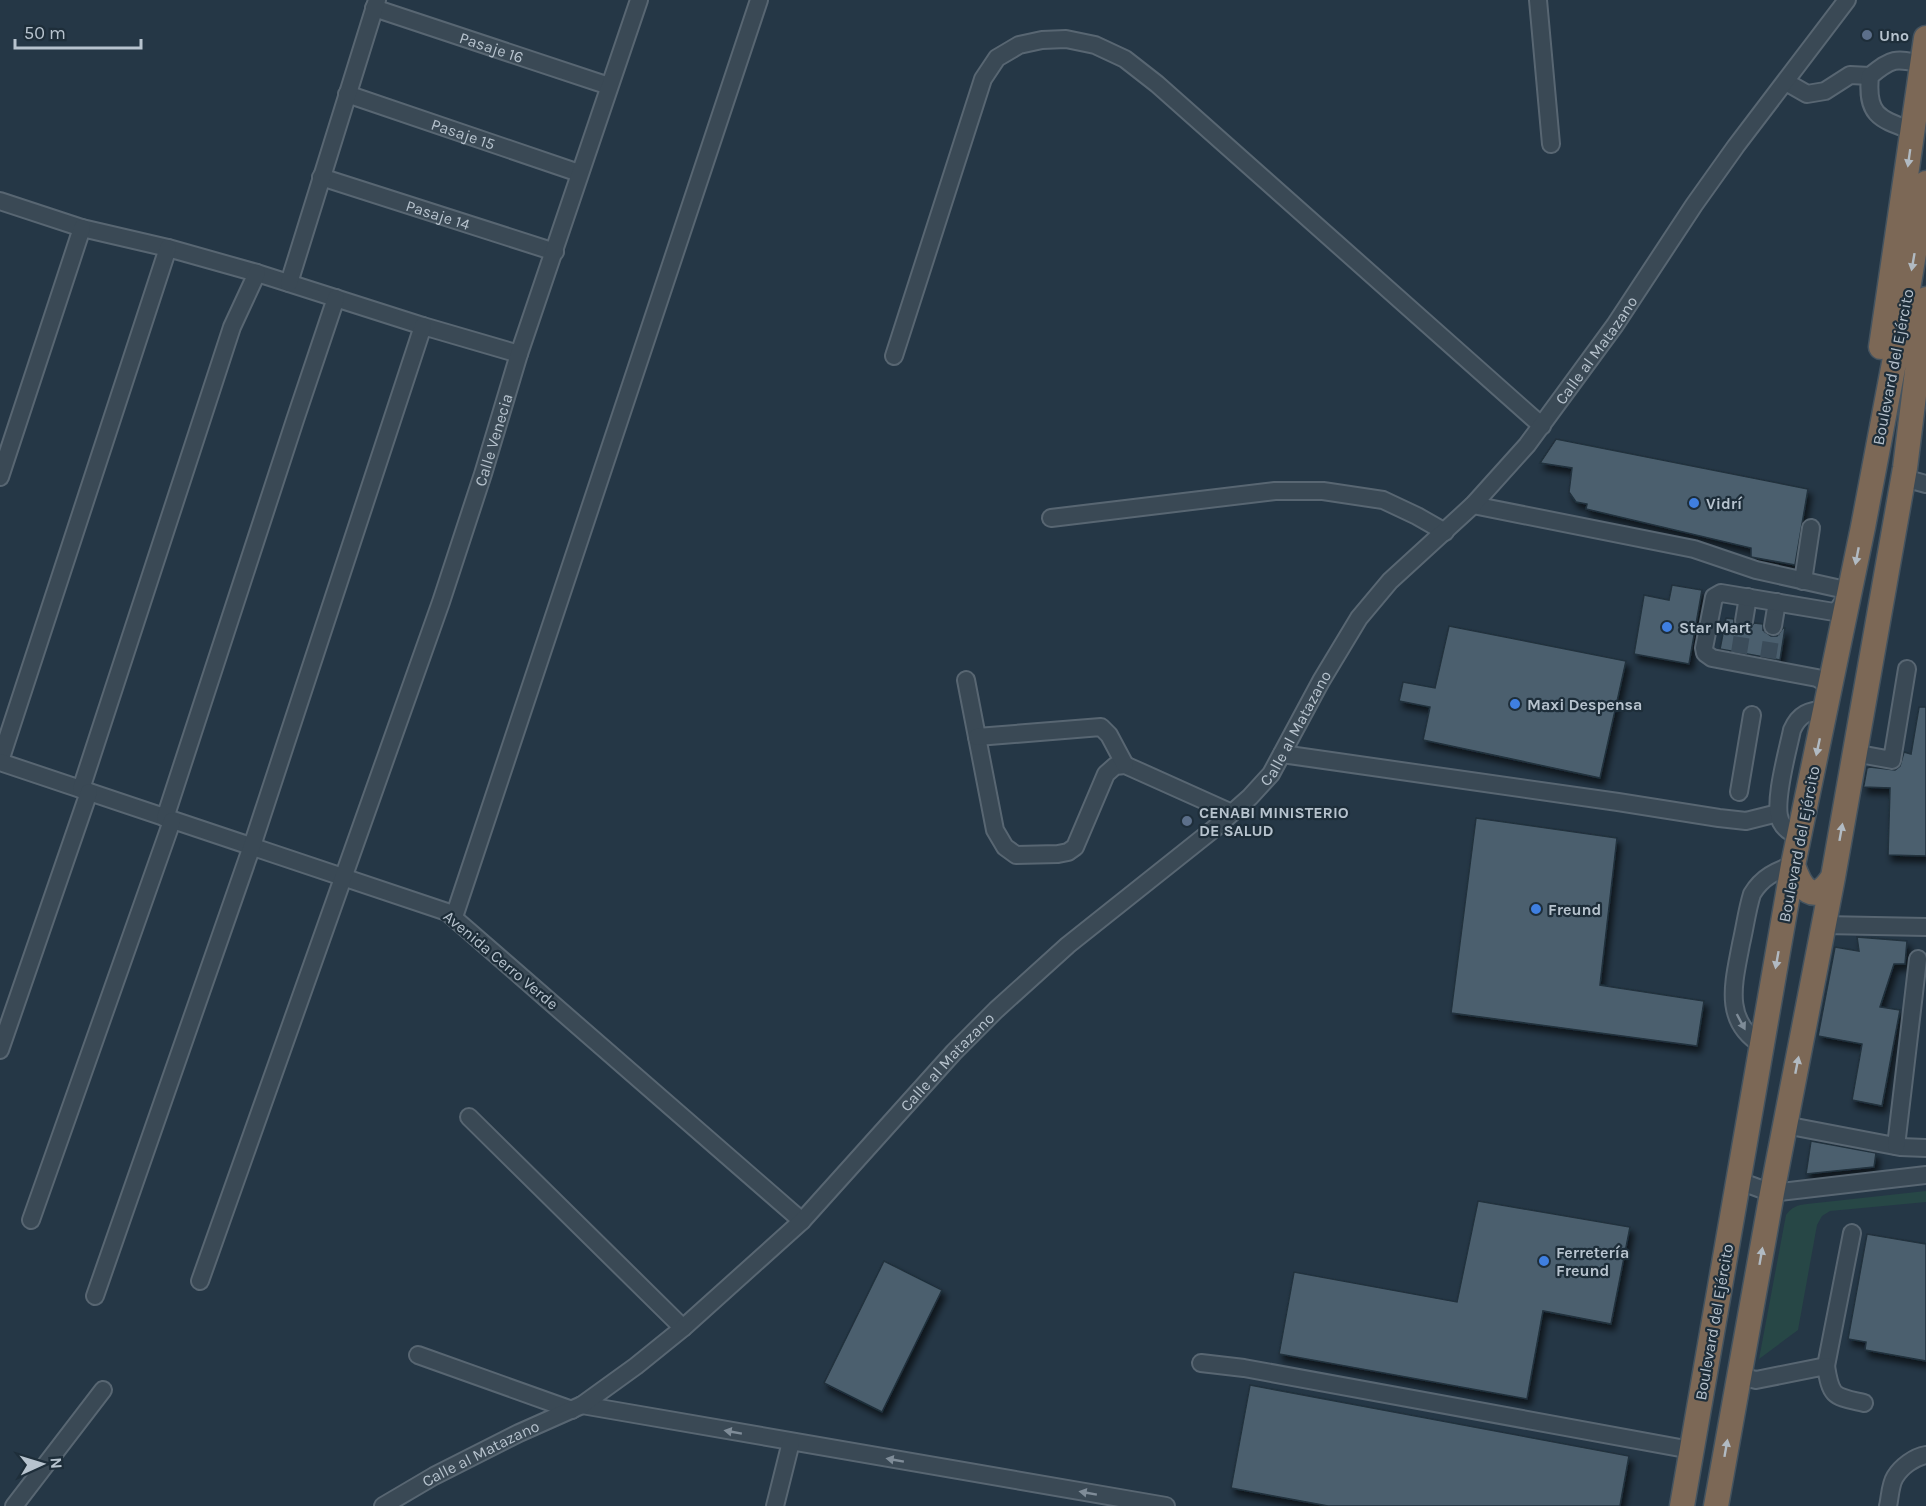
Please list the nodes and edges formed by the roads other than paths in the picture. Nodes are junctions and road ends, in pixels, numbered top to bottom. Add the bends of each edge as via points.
1 (639, 0) edge
2 (759, 0) edge
3 (1538, 0) edge
4 (1847, 0) edge
5 (375, 4) edge
6 (1926, 38) edge
7 (1922, 64) junction
8 (1870, 76) junction
9 (1786, 82) junction
10 (609, 86) junction
11 (347, 93) junction
12 (1912, 130) junction
13 (1551, 144) dead end
14 (579, 173) junction
15 (321, 177) junction
16 (1926, 183) edge
17 (0, 201) edge
18 (82, 228) junction
19 (168, 248) junction
20 (555, 252) junction
21 (257, 273) junction
22 (289, 283) junction
23 (336, 298) junction
24 (1926, 299) edge
25 (423, 326) junction
26 (519, 354) junction
27 (894, 356) dead end
28 (1926, 405) edge
29 (1542, 426) junction
30 (1912, 476) edge
31 (0, 477) edge
32 (1473, 505) junction
33 (1051, 518) dead end
34 (1863, 527) junction
35 (1811, 528) dead end
36 (1444, 532) junction
37 (1803, 581) junction
38 (1850, 592) junction
39 (1749, 597) junction
40 (1777, 602) junction
41 (1744, 621) tunnel mouth
42 (1773, 626) tunnel mouth
43 (1907, 669) dead end
44 (966, 680) dead end
45 (1827, 701) junction
46 (1752, 715) dead end
47 (977, 737) junction
48 (1854, 753) junction
49 (1282, 754) junction
50 (0, 761) edge
51 (1125, 765) junction
52 (85, 790) junction
53 (1739, 792) dead end
54 (1232, 813) junction
55 (1778, 813) junction
56 (168, 819) junction
57 (1799, 837) junction
58 (252, 846) junction
59 (1793, 865) junction
60 (344, 877) junction
61 (1833, 877) junction
62 (454, 917) junction
63 (1784, 918) junction
64 (1824, 925) junction
65 (1926, 927) edge
66 (1918, 959) dead end
67 (1762, 1045) junction
68 (0, 1050) edge
69 (469, 1117) dead end
70 (1785, 1125) junction
71 (1896, 1146) junction
72 (1926, 1148) edge
73 (1926, 1175) edge
74 (1739, 1181) junction
75 (1772, 1193) junction
76 (31, 1220) dead end
77 (802, 1221) junction
78 (1852, 1233) dead end
79 (200, 1281) dead end
80 (95, 1296) dead end
81 (683, 1328) junction
82 (418, 1355) dead end
83 (1201, 1363) dead end
84 (1826, 1366) junction
85 (1740, 1376) junction
86 (103, 1390) dead end
87 (1864, 1403) dead end
88 (577, 1407) junction
89 (791, 1442) junction
90 (1691, 1450) junction
91 (1926, 1455) edge
92 (14, 1506) edge
93 (383, 1506) edge
94 (775, 1506) edge
95 (1166, 1506) edge
96 (1682, 1506) edge
97 (1716, 1506) edge
98 (1888, 1506) edge

1 - 10 street, Calle Venecia
2 - 62 street
3 - 13 street
4 - 9 street, Calle al Matazano
5 - 10 street, Pasaje 16
5 - 11 street
6 - 7 highway
7 - 8 street via 1899,59 1884,64
7 - 12 highway
8 - 9 street via 1850,75 1825,91 1807,94
8 - 12 street via 1868,89 1875,112 1883,120
9 - 29 street, Calle al Matazano via 1706,188
10 - 14 street, Calle Venecia
11 - 14 street, Pasaje 15
11 - 15 street
12 -> 34 highway via 1870,427
14 - 20 street, Calle Venecia
15 - 20 street, Pasaje 14
15 - 22 street
16 -> 34 highway, Boulevard del Ejército
17 - 18 street
18 - 19 street
18 - 31 street
19 - 21 street
19 - 50 street
20 - 26 street, Calle Venecia
21 - 22 street
21 - 52 street via 232,327
22 - 23 street
23 - 25 street
23 - 56 street
24 - 30 highway, Boulevard del Ejército
25 - 26 street
25 - 58 street
26 - 60 street, Calle Venecia via 441,602
27 - 29 street via 983,79 997,58 1018,45 1066,39 1095,45 1125,59 1157,84
28 - 30 highway
29 - 32 street, Calle al Matazano
30 - 48 highway, Boulevard del Ejército
32 - 36 street, Calle al Matazano
32 - 37 street via 1694,549
33 - 36 street via 1275,491 1323,491 1383,500
34 -> 38 highway, Boulevard del Ejército
35 - 37 street
36 - 49 street, Calle al Matazano via 1390,581 1359,618
37 - 38 street
38 - 40 street via 1834,612
38 - 45 highway, Boulevard del Ejército
39 - 40 street
39 - 41 street
39 - 45 street via 1721,593 1714,597 1705,653 1712,658 1767,663 1817,678 1824,682
40 - 42 street
43 - 48 street via 1892,760
44 - 47 street
45 - 55 street via 1804,714 1792,730
45 -> 57 highway, Boulevard del Ejército
46 - 53 street
47 - 51 street via 1101,727
47 - 51 street via 995,830 1005,847 1016,855 1068,852 1075,846 1106,774 1115,766
61 -> 48 highway, Boulevard del Ejército
49 - 54 street, Calle al Matazano via 1271,774
49 - 55 street via 1719,818 1746,821
50 - 52 street, Avenida Cerro Verde
51 - 54 street
52 - 56 street, Avenida Cerro Verde
52 - 68 street
54 - 77 street, Calle al Matazano via 1068,945 996,1010
55 - 57 street via 1782,825
56 - 58 street, Avenida Cerro Verde
56 - 76 street
57 - 59 highway, Boulevard del Ejército
58 - 60 street, Avenida Cerro Verde
58 - 80 street
59 - 61 highway via 1801,886 1810,892 1825,888
59 - 63 highway, Boulevard del Ejército
59 -> 67 street via 1766,877 1752,894 1733,992 1741,1024
60 - 62 street, Avenida Cerro Verde
60 - 79 street, Calle Venecia
61 - 64 highway, Boulevard del Ejército
62 - 77 street, Avenida Cerro Verde
63 - 64 highway via 1797,904 1810,903 1820,909
63 -> 67 highway, Boulevard del Ejército
64 - 65 street
70 -> 64 highway, Boulevard del Ejército
66 - 71 street
67 - 74 highway, Boulevard del Ejército
69 - 81 street
70 - 71 street
70 - 75 highway, Boulevard del Ejército
71 - 72 street
73 - 75 street
74 - 75 street
74 - 90 highway, Boulevard del Ejército
85 -> 75 highway, Boulevard del Ejército
77 - 81 street, Calle al Matazano
78 - 84 street
81 - 88 street, Calle al Matazano
82 - 88 street
83 - 90 street
84 - 85 street via 1756,1380
84 - 87 street via 1832,1391
97 -> 85 highway, Boulevard del Ejército
86 - 92 street
89 -> 88 street
88 - 93 street, Calle al Matazano via 434,1476
89 - 94 street
95 -> 89 street
90 - 96 highway, Boulevard del Ejército
91 - 98 street via 1908,1463 1894,1478

